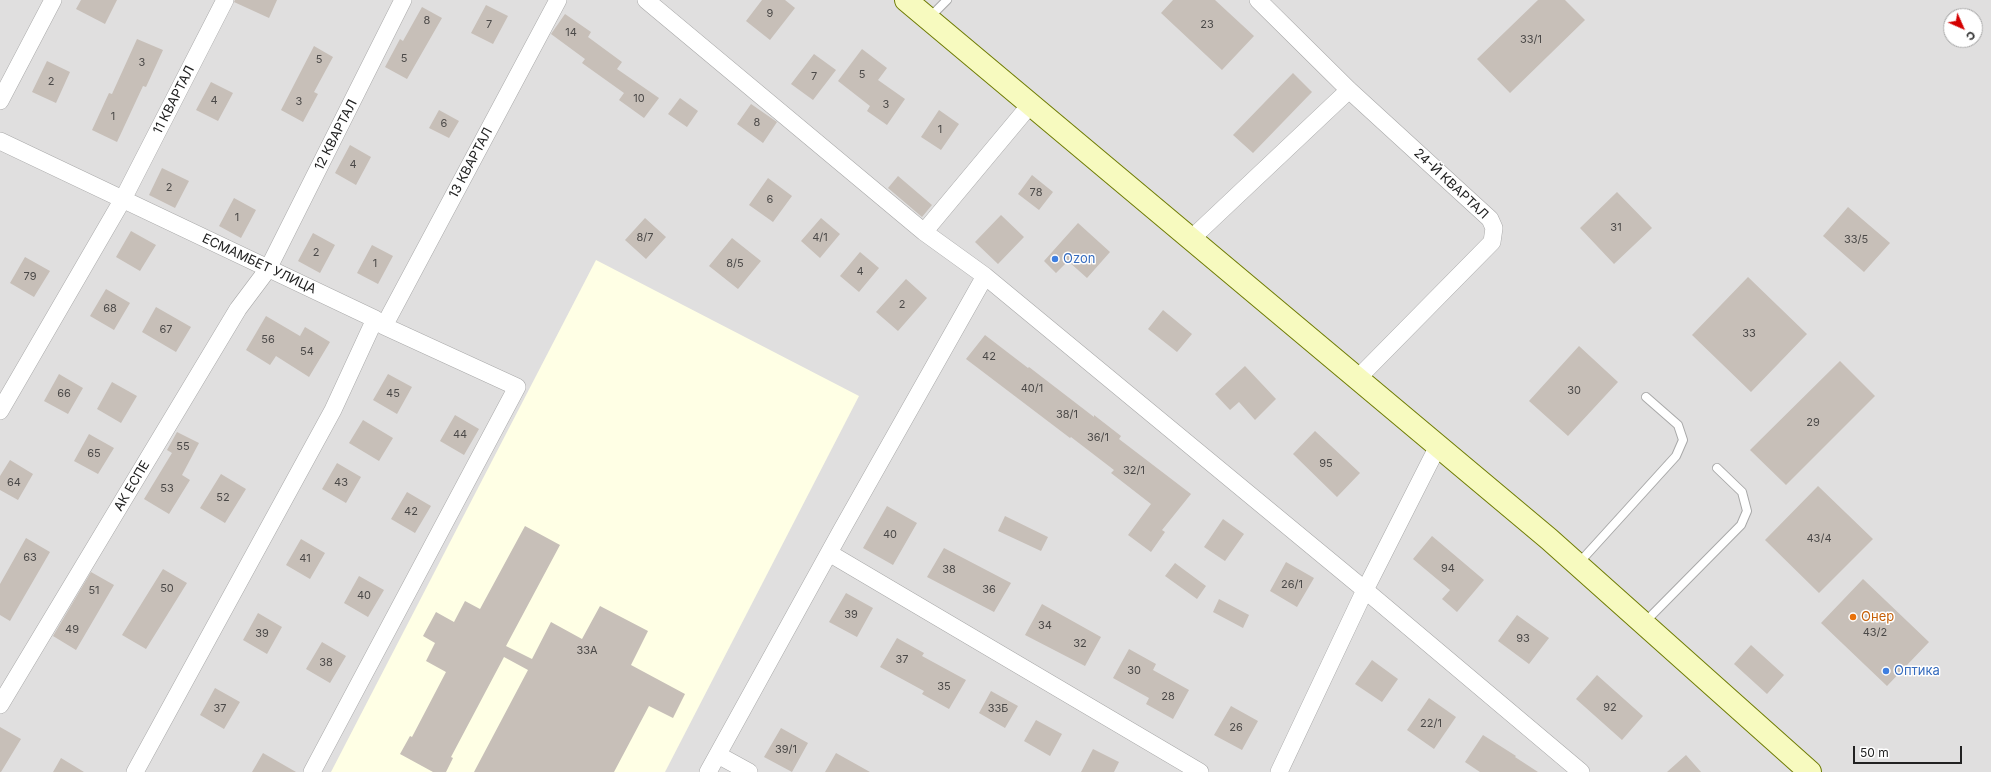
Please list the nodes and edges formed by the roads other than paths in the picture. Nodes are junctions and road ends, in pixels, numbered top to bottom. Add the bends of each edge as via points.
1 (54, 0) edge
2 (225, 0) edge
3 (403, 0) edge
4 (558, 0) edge
5 (646, 0) edge
6 (906, 0) edge
7 (947, 0) edge
8 (1258, 0) edge
9 (929, 19) junction
10 (1349, 90) junction
11 (0, 101) edge
12 (1030, 105) junction
13 (0, 141) edge
14 (123, 200) junction
15 (924, 232) junction
16 (1191, 239) junction
17 (268, 269) junction
18 (985, 276) junction
19 (379, 323) junction
20 (1358, 378) junction
21 (1646, 396) dead end
22 (0, 411) edge
23 (1438, 446) junction
24 (1717, 468) dead end
25 (829, 553) junction
26 (1578, 565) junction
27 (1365, 590) junction
28 (1643, 624) junction
29 (0, 705) edge
30 (718, 755) junction
31 (135, 772) edge
32 (312, 772) edge
33 (708, 772) edge
34 (749, 772) edge
35 (1200, 772) edge
36 (1279, 772) edge
37 (1581, 772) edge
38 (1810, 772) edge

1 - 11 street
2 - 14 street, 11 КВАРТАЛ
3 - 17 street, 12 КВАРТАЛ
4 - 19 street, 13 КВАРТАЛ
5 - 15 street
6 - 9 street
7 - 9 lane
8 - 10 street, 24-Й КВАРТАЛ
9 - 12 street
10 - 16 street
10 - 20 street, 24-Й КВАРТАЛ via 1490,219 1494,228 1492,242
12 - 15 street
12 - 16 street
13 - 14 street, ЕСМАМБЕТ УЛИЦА
14 - 17 street, ЕСМАМБЕТ УЛИЦА
14 - 22 street
15 - 18 street
16 - 20 street
17 - 19 street, ЕСМАМБЕТ УЛИЦА
17 - 29 street, АК ЕСПЕ via 238,309
18 - 25 street
18 - 27 street
19 - 31 street
19 - 32 street, ЕСМАМБЕТ УЛИЦА via 517,387
20 - 23 street
21 - 26 lane via 1678,425 1683,440 1679,451
23 - 26 street
23 - 27 street
24 - 28 lane via 1742,492 1747,511 1741,525
25 - 30 street
25 - 35 street
26 - 28 street
27 - 36 street
27 - 37 street
28 - 38 street
30 - 33 street
30 - 34 street

